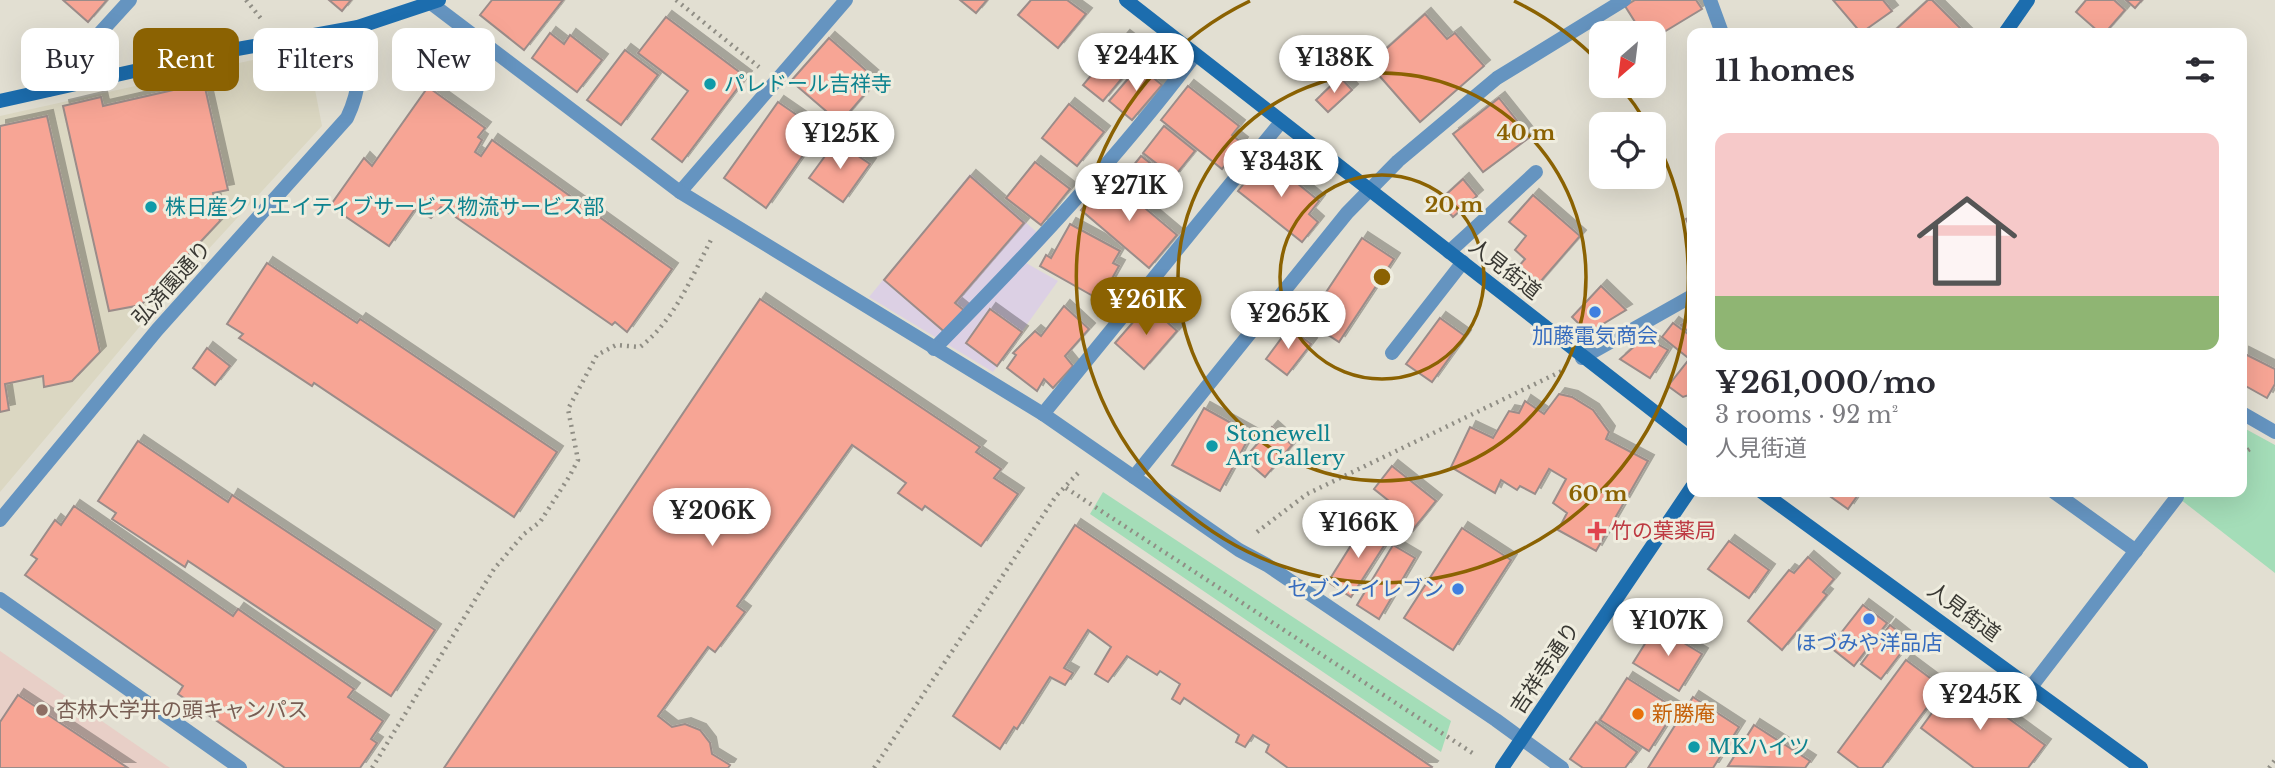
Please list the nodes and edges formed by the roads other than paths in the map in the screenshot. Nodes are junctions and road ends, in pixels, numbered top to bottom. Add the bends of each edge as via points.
1 (846, 0) edge
2 (1126, 0) edge
3 (1624, 0) edge
4 (1710, 0) edge
5 (2028, 0) edge
6 (128, 1) edge
7 (435, 2) edge
8 (358, 27) junction
9 (104, 28) edge
10 (1720, 28) edge
11 (2009, 28) edge
12 (1195, 55) junction
13 (119, 76) edge
14 (44, 91) edge
15 (0, 101) edge
16 (1281, 122) junction
17 (1536, 172) dead end
18 (1368, 191) junction
19 (680, 192) junction
20 (1449, 252) junction
21 (1463, 262) junction
22 (1687, 299) edge
23 (934, 348) junction
24 (1392, 353) dead end
25 (1582, 358) junction
26 (1043, 414) junction
27 (2247, 416) edge
28 (2275, 431) edge
29 (1687, 437) edge
30 (1134, 477) junction
31 (1687, 494) edge
32 (1769, 497) edge
33 (2061, 497) edge
34 (2177, 497) dead end
35 (0, 520) edge
36 (2136, 551) junction
37 (0, 598) edge
38 (2031, 687) junction
39 (1522, 739) junction
40 (240, 768) edge
41 (1502, 768) edge
42 (1562, 768) edge
43 (2141, 768) edge

1 - 19 street
2 - 12 main road, 人見街道
3 - 18 street via 1497,78
4 - 10 street
5 - 11 main road
6 - 9 street
7 - 8 main road
7 - 19 street
8 - 13 main road
8 - 35 street, 弘済園通り via 357,98 347,118 157,330
12 - 16 main road, 人見街道
12 - 23 street via 1146,121
14 - 15 main road
16 - 18 main road, 人見街道
16 - 26 street
17 - 20 street
18 - 20 main road, 人見街道
18 - 30 street
19 - 23 street
20 - 21 main road, 人見街道
21 - 24 street
21 - 25 main road, 人見街道
22 - 25 street
23 - 26 street
25 - 29 main road, 人見街道
26 - 30 street
27 - 28 street
30 - 39 street
31 - 39 main road, 吉祥寺通り
32 - 38 main road, 人見街道
33 - 36 street
34 - 36 street
36 - 38 street
37 - 40 street
38 - 43 main road, 人見街道
39 - 41 main road, 吉祥寺通り
39 - 42 street

